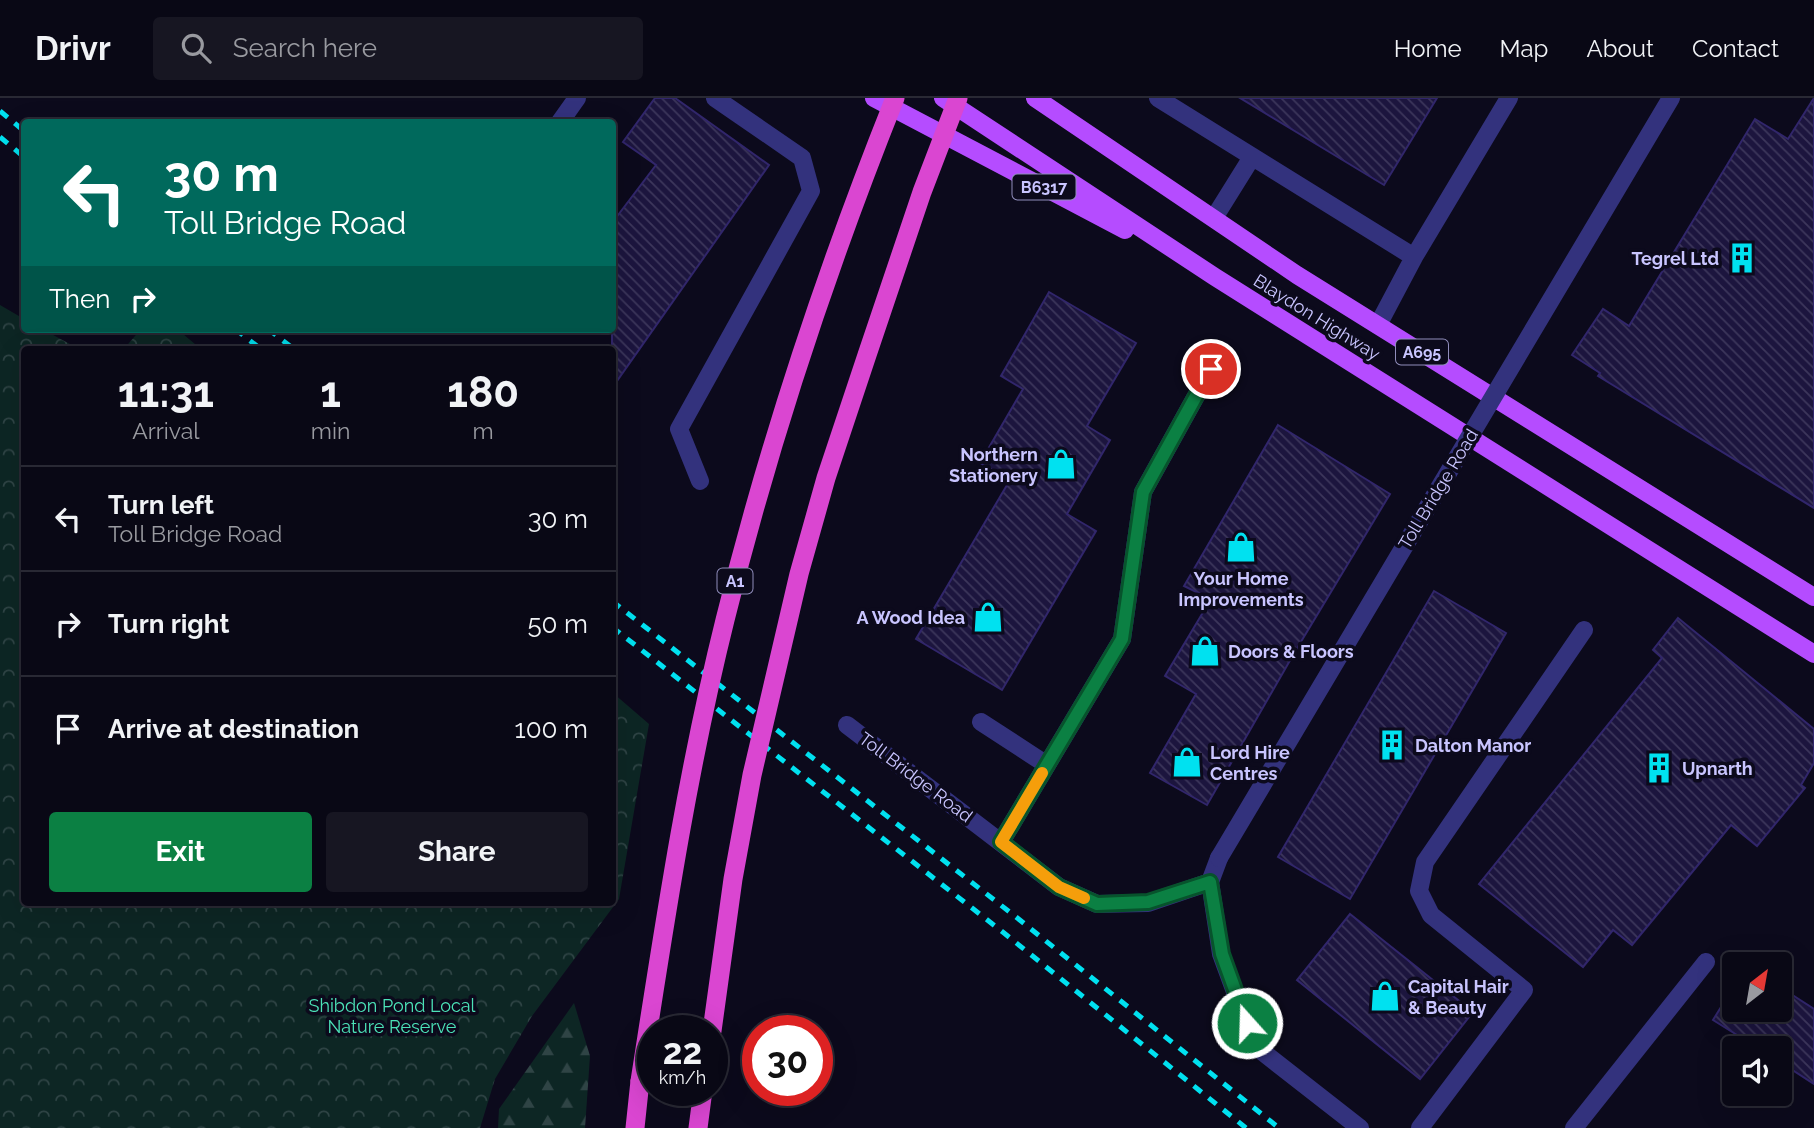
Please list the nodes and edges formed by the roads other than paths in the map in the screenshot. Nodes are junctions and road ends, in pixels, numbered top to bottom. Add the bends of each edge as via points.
1 (577, 98) edge
2 (715, 98) edge
3 (874, 98) edge
4 (895, 98) edge
5 (943, 98) edge
6 (958, 98) edge
7 (1035, 98) edge
8 (1158, 98) edge
9 (1509, 98) edge
10 (1671, 98) edge
11 (562, 119) edge
12 (1252, 157) junction
13 (1214, 218) junction
14 (1414, 257) junction
15 (1215, 277) junction
16 (1378, 325) junction
17 (1211, 369) dead end
18 (701, 481) dead end
19 (1814, 597) edge
20 (1584, 630) dead end
21 (1814, 654) edge
22 (981, 722) dead end
23 (847, 724) dead end
24 (1047, 765) junction
25 (1001, 842) junction
26 (1210, 882) junction
27 (1706, 962) dead end
28 (714, 1015) edge
29 (701, 1106) edge
30 (635, 1128) edge
31 (698, 1128) edge
32 (1360, 1128) edge
33 (1420, 1128) edge
34 (1574, 1128) edge

1 - 11 street
2 - 18 street via 802,158 811,191 678,429
3 - 15 main road, B6317
4 - 30 highway, A1, bridge via 785,406 725,619 678,835
5 - 15 main road, Blaydon Highway / A695
6 - 28 highway, bridge via 867,355 799,574 752,775
7 - 13 main road, Blaydon Highway / A695
8 - 12 street
9 - 14 street
10 - 26 street, Toll Bridge Road, bridge via 1219,858
12 - 13 street
12 - 14 street
13 - 16 main road, Blaydon Highway / A695
14 - 16 street
15 - 21 main road, Blaydon Highway / A695
16 - 19 main road, Blaydon Highway / A695
17 - 24 street via 1143,492 1122,639
20 - 33 street via 1425,862 1419,891 1431,915 1524,990
22 - 24 street
23 - 25 street, Toll Bridge Road
24 - 25 street
25 - 26 street, Toll Bridge Road via 1059,887 1097,904 1148,902
26 - 32 street via 1222,954 1255,1046
27 - 34 street
29 - 31 highway

